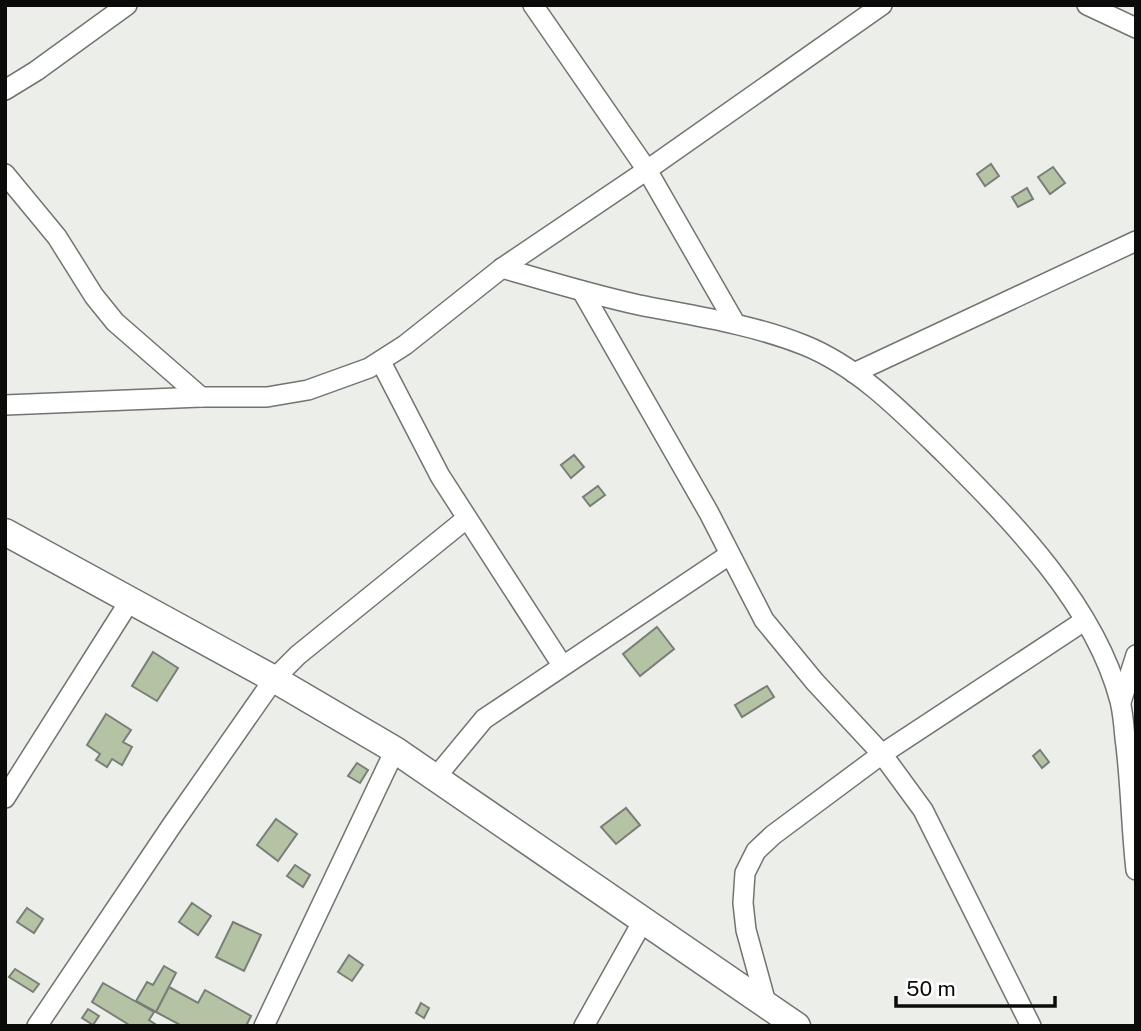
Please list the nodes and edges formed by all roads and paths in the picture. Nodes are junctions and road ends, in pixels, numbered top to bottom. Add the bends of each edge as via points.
1 (127, 5) edge
2 (533, 5) edge
3 (882, 5) edge
4 (1087, 5) edge
5 (1136, 28) edge
6 (5, 90) edge
7 (647, 170) junction
8 (5, 174) edge
9 (1136, 241) edge
10 (502, 268) junction
11 (582, 291) junction
12 (735, 323) junction
13 (381, 362) junction
14 (854, 373) junction
15 (201, 397) junction
16 (5, 405) edge
17 (466, 519) junction
18 (5, 533) edge
19 (729, 555) junction
20 (129, 601) junction
21 (1084, 621) junction
22 (1136, 655) edge
23 (562, 665) junction
24 (274, 679) junction
25 (1121, 702) junction
26 (395, 750) junction
27 (882, 754) junction
28 (436, 777) junction
29 (5, 798) edge
30 (1136, 870) edge
31 (644, 919) junction
32 (766, 1003) junction
33 (37, 1026) edge
34 (264, 1026) edge
35 (584, 1026) edge
36 (797, 1026) edge
37 (1031, 1026) edge

1 - 6 street
2 - 7 street
3 - 7 street
4 - 5 street
7 - 10 street
7 - 12 street
8 - 15 street via 57,237 115,322
9 - 14 street
10 - 11 street
10 - 13 street
11 - 12 street
11 - 19 street
12 - 14 street via 806,345
13 - 15 street via 308,390 267,397
13 - 17 street
14 - 21 street via 917,426 995,504 1056,578
15 - 16 street
17 - 23 street
17 - 24 street via 298,654
18 - 20 street
19 - 23 street
19 - 27 street via 764,620
20 - 24 street
20 - 29 street
21 - 25 street via 1099,645
21 - 27 street
22 - 25 street
23 - 28 street via 484,719
24 - 26 street
24 - 33 street
25 - 30 street
26 - 28 street
26 - 34 street
27 - 32 street via 773,835 756,851 745,873 746,930
27 - 37 street via 923,810
28 - 31 street
31 - 32 street
31 - 35 street
32 - 36 street

